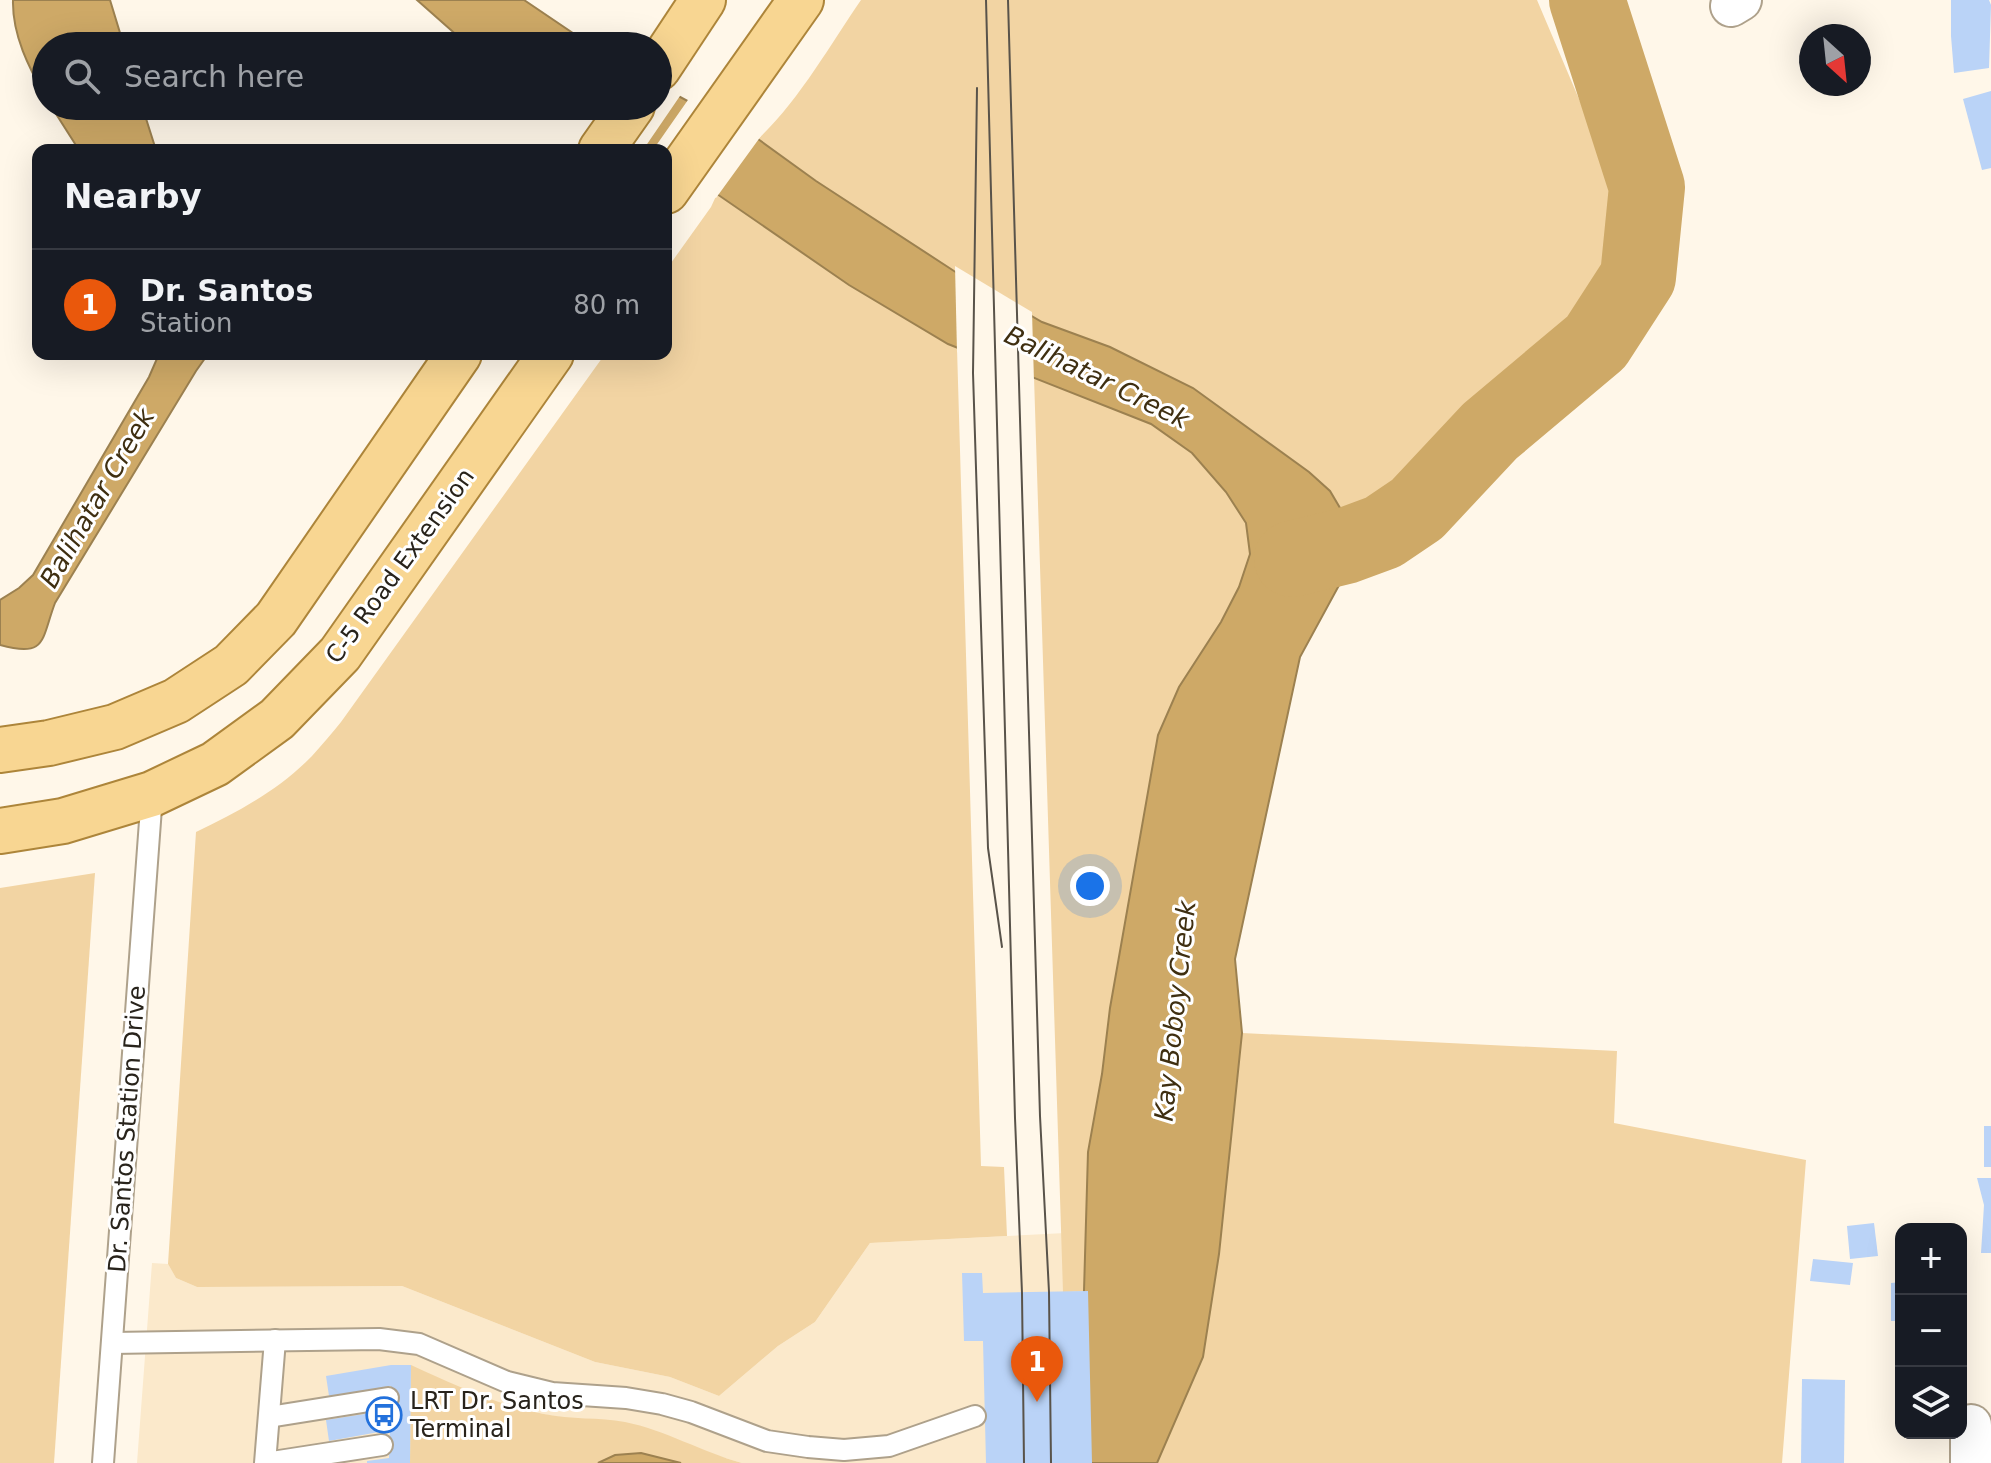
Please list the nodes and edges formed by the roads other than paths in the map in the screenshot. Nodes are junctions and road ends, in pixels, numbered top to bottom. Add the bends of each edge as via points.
1 (703, 0) edge
2 (801, 0) edge
3 (672, 47) edge
4 (622, 120) edge
5 (605, 144) edge
6 (672, 182) edge
7 (455, 360) edge
8 (547, 360) edge
9 (0, 750) edge
10 (152, 794) junction
11 (0, 831) edge
12 (275, 1340) junction
13 (112, 1343) junction
14 (388, 1398) dead end
15 (975, 1416) dead end
16 (269, 1417) junction
17 (382, 1445) dead end
18 (103, 1463) edge
19 (266, 1463) edge

1 - 3 main road
2 - 6 main road
4 - 5 main road
7 - 9 main road via 276,619 231,665 176,701 115,727
8 - 10 main road, C-5 Road Extension via 340,654 277,719 215,764
10 - 11 main road, C-5 Road Extension via 63,821
10 - 13 lane, Dr. Santos Station Drive
12 - 13 lane
12 - 15 lane via 419,1344 507,1382 552,1393 662,1404 767,1441 808,1447 889,1446
12 - 16 lane
13 - 18 lane, Dr. Santos Station Drive
14 - 16 lane
16 - 19 lane
17 - 19 lane

